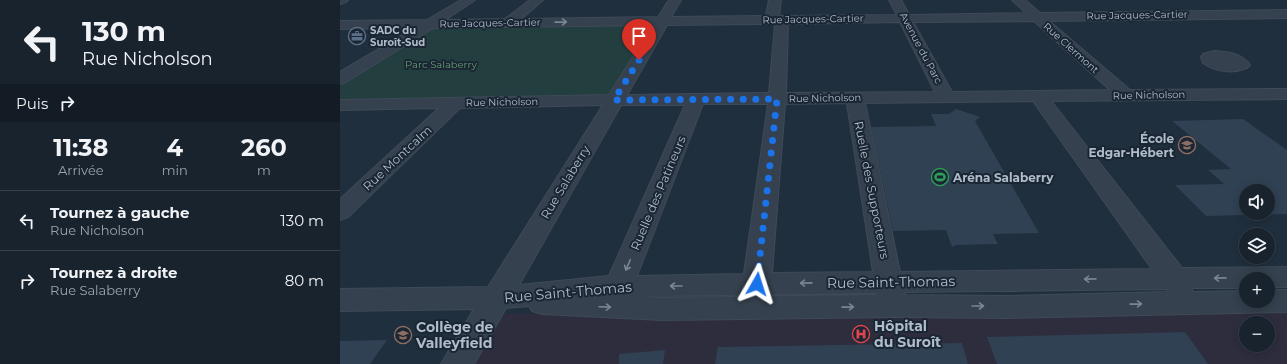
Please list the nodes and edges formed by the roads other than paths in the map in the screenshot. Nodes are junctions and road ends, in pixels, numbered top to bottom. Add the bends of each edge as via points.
1 (469, 0) edge
2 (537, 0) edge
3 (674, 0) edge
4 (775, 0) edge
5 (895, 0) edge
6 (1018, 0) edge
7 (1238, 4) dead end
8 (1258, 14) junction
9 (1287, 14) edge
10 (1036, 16) junction
11 (905, 18) junction
12 (777, 19) junction
13 (663, 20) junction
14 (508, 22) junction
15 (430, 24) junction
16 (340, 25) edge
17 (1246, 74) dead end
18 (340, 79) edge
19 (1283, 94) edge
20 (1125, 95) junction
21 (1038, 96) junction
22 (946, 97) junction
23 (855, 98) junction
24 (696, 99) junction
25 (777, 99) junction
26 (614, 100) junction
27 (455, 103) junction
28 (340, 105) edge
29 (340, 212) edge
30 (1287, 277) edge
31 (1174, 278) junction
32 (757, 284) junction
33 (619, 286) junction
34 (891, 294) junction
35 (496, 298) junction
36 (713, 298) junction
37 (340, 300) edge
38 (1287, 301) edge
39 (1193, 303) junction
40 (456, 364) edge

1 - 15 street
2 - 14 street
3 - 13 street, Rue Salaberry
4 - 12 street
5 - 11 street, Avenue du Parc
6 - 10 street, Rue Clermont
7 - 8 street
8 - 9 street, Rue Jacques-Cartier
8 - 10 street, Rue Jacques-Cartier
10 - 11 street, Rue Jacques-Cartier
10 - 20 street, Rue Clermont
11 - 12 street, Rue Jacques-Cartier
11 - 22 street, Avenue du Parc
12 - 13 street, Rue Jacques-Cartier
12 - 25 street
14 -> 13 street, Rue Jacques-Cartier
13 - 26 street, Rue Salaberry
14 - 15 street, Rue Jacques-Cartier
15 - 16 street, Rue Jacques-Cartier
15 - 18 street
17 - 19 street
19 - 20 street, Rue Nicholson
20 - 21 street, Rue Nicholson
21 - 22 street, Rue Nicholson
21 - 31 street
22 - 23 street, Rue Nicholson
23 - 25 street, Rue Nicholson
23 - 34 street, Ruelle des Supporteurs
24 - 25 street, Rue Nicholson
24 - 26 street, Rue Nicholson
24 -> 33 street, Ruelle des Patineurs
25 - 32 street
26 - 27 street, Rue Nicholson
26 - 35 street, Rue Salaberry
27 - 28 street, Rue Nicholson
27 - 29 street, Rue Montcalm
30 -> 31 street, Rue Saint-Thomas
31 -> 34 street, Rue Saint-Thomas
31 - 39 street
34 -> 32 street, Rue Saint-Thomas
32 - 36 street, Rue Saint-Thomas
33 - 35 street, Rue Saint-Thomas
36 -> 33 street, Rue Saint-Thomas
36 -> 34 street, Rue Saint-Thomas
34 -> 39 street, Rue Saint-Thomas via 1007,307
35 -> 36 street, Rue Saint-Thomas via 556,305 662,310
35 - 37 street, Rue Saint-Thomas
35 - 40 street, Rue Salaberry
38 - 39 street, Rue Saint-Thomas

